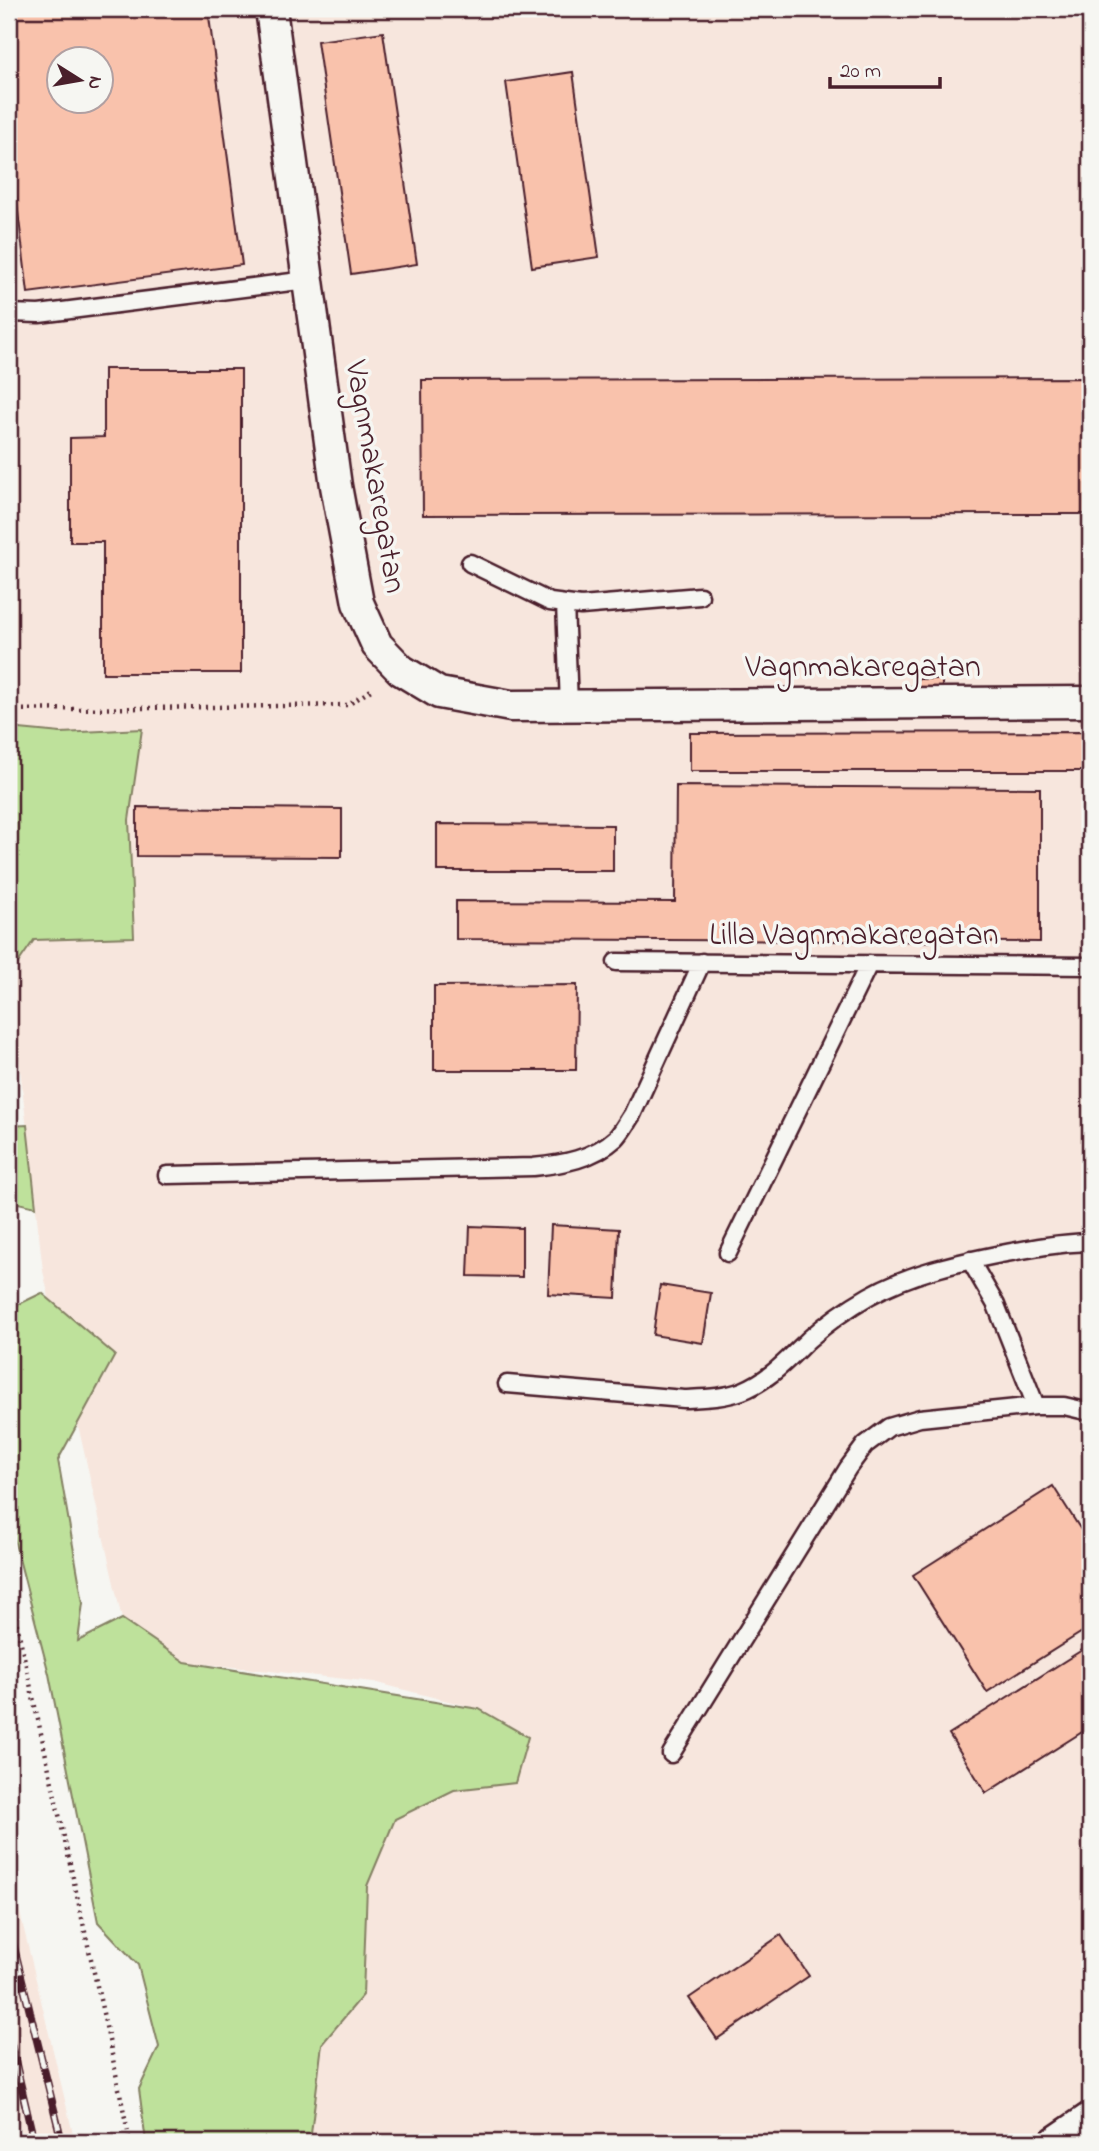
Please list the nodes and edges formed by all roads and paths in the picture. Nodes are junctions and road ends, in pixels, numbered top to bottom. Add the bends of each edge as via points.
1 (271, 9) edge
2 (307, 280) junction
3 (9, 313) edge
4 (470, 563) dead end
5 (700, 596) dead end
6 (565, 604) junction
7 (401, 670) junction
8 (1090, 702) edge
9 (569, 705) junction
10 (9, 710) edge
11 (616, 961) dead end
12 (702, 962) junction
13 (869, 964) junction
14 (1090, 966) edge
15 (167, 1175) dead end
16 (1090, 1242) edge
17 (728, 1253) dead end
18 (970, 1260) junction
19 (507, 1384) dead end
20 (1036, 1406) junction
21 (1090, 1412) edge
22 (9, 1589) edge
23 (671, 1754) dead end
24 (1090, 2118) edge
25 (130, 2142) edge
26 (1055, 2142) edge

1 - 2 street, Vagnmakaregatan
2 - 3 lane via 39,314
2 - 7 street, Vagnmakaregatan via 358,603 377,645
4 - 6 lane via 550,603
5 - 6 lane
6 - 9 lane
7 - 9 street, Vagnmakaregatan via 439,693 511,706
7 - 10 path via 348,705
8 - 9 street, Vagnmakaregatan
11 - 12 lane, Lilla Vagnmakaregatan
12 - 13 lane, Lilla Vagnmakaregatan
12 - 15 lane via 632,1115 617,1137 594,1154 564,1164 533,1167
13 - 14 lane, Lilla Vagnmakaregatan
13 - 17 lane
16 - 18 lane via 1059,1243
18 - 19 lane via 901,1279 870,1295 841,1313 760,1383 740,1392 684,1399
18 - 20 lane via 996,1305
20 - 21 lane
20 - 23 lane via 920,1418 889,1427 865,1445
22 - 25 path
24 - 26 street

